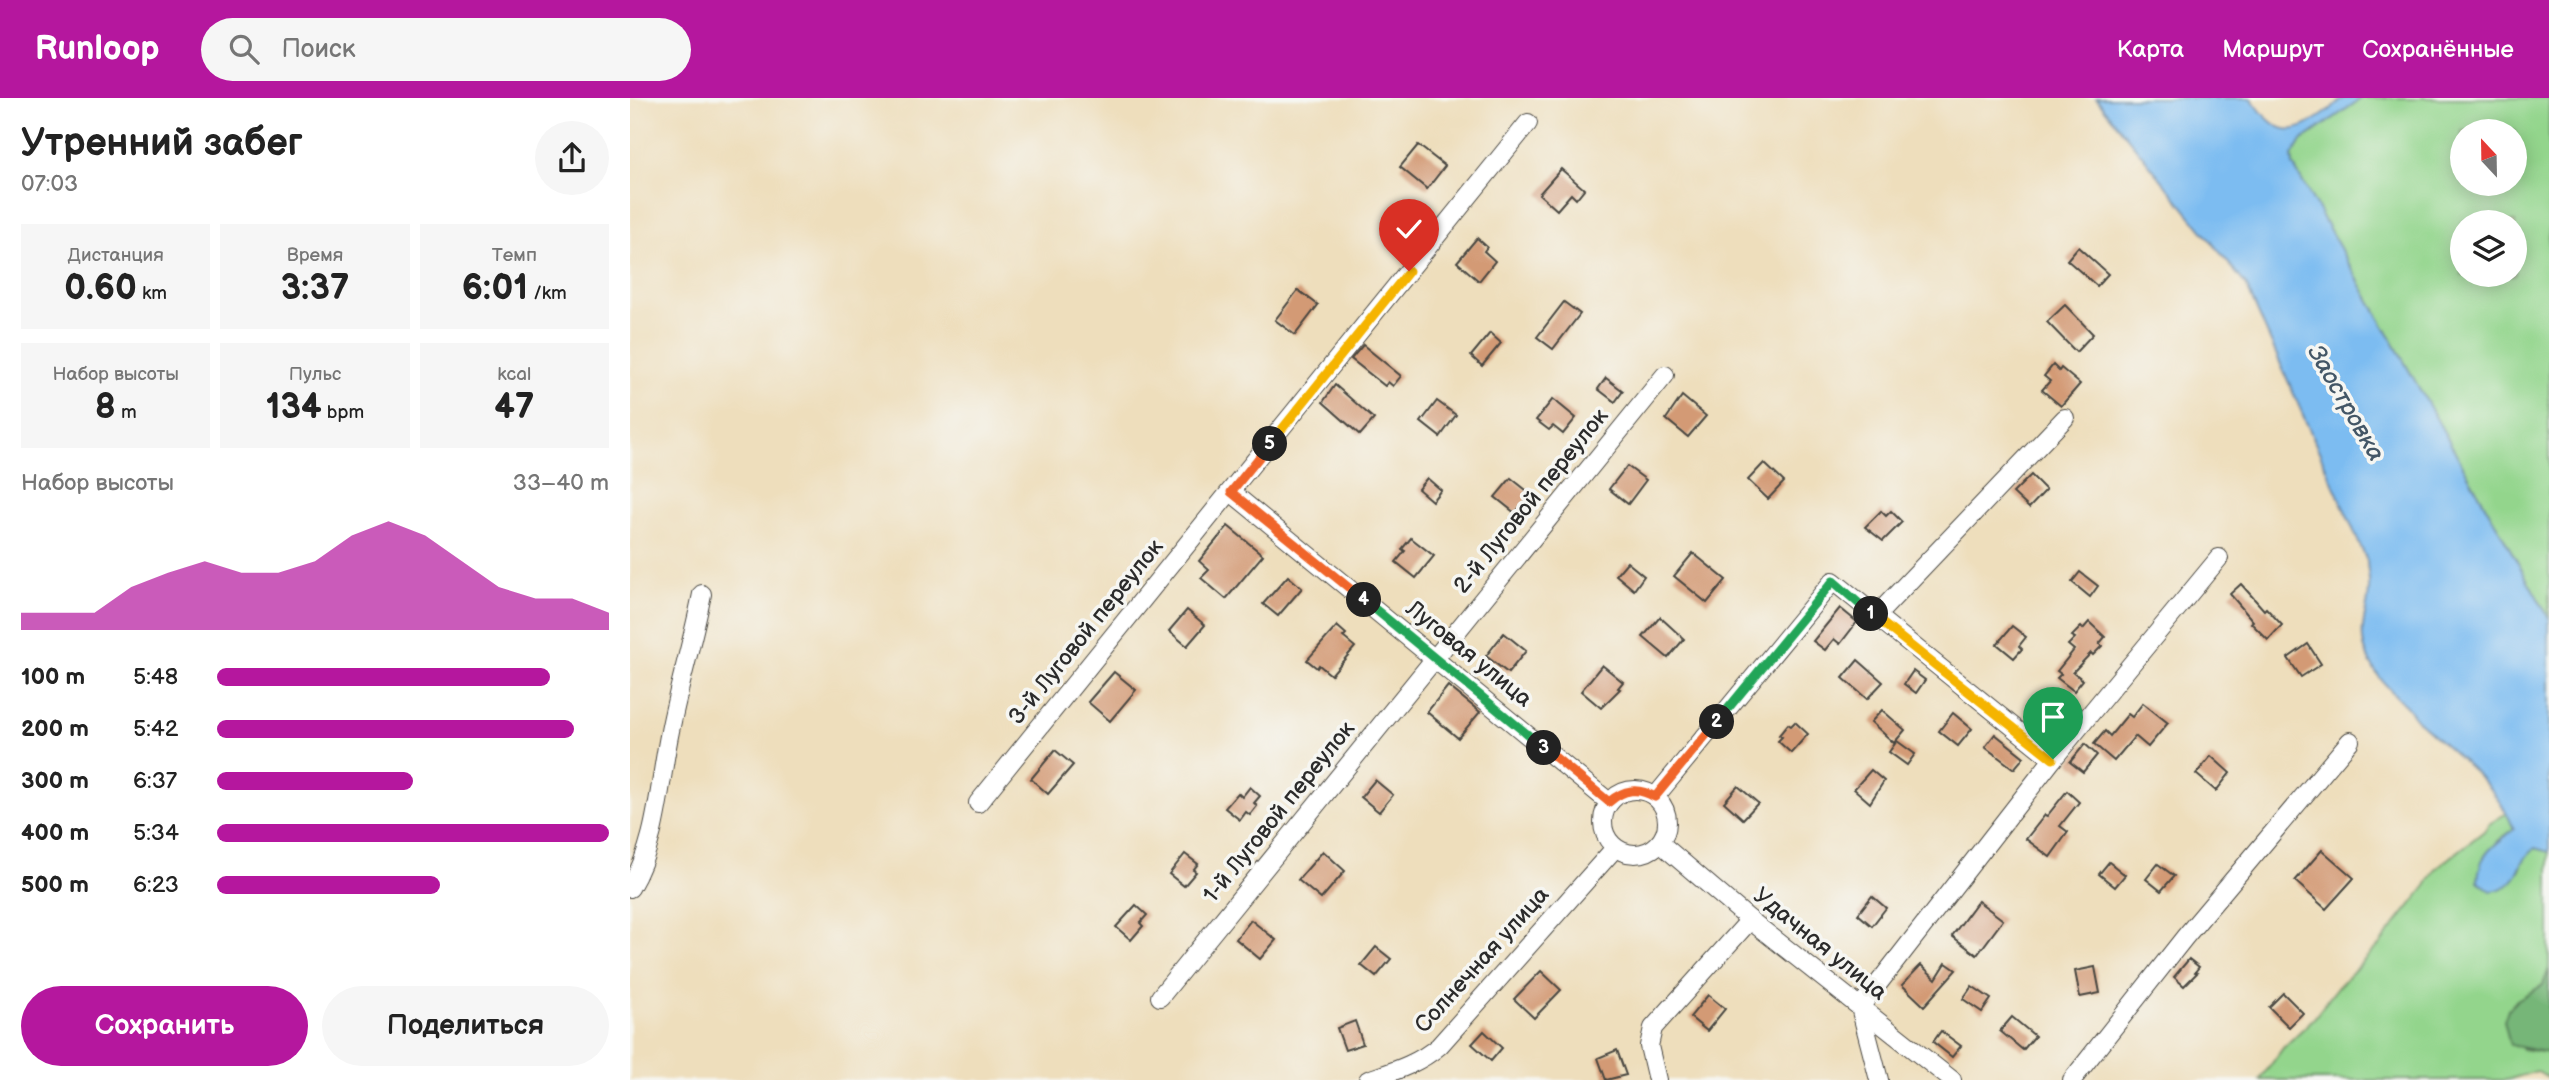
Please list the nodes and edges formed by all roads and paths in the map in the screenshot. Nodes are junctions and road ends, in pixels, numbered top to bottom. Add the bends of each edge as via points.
1 (1528, 123) dead end
2 (1665, 375) dead end
3 (2065, 418) dead end
4 (1231, 492) junction
5 (2219, 558) dead end
6 (702, 594) dead end
7 (1875, 617) junction
8 (1436, 658) junction
9 (2350, 740) dead end
10 (2053, 759) junction
11 (1655, 797) junction
12 (1609, 802) junction
13 (978, 803) dead end
14 (1660, 843) junction
15 (1615, 848) junction
16 (630, 888) edge
17 (1751, 920) junction
18 (1160, 997) dead end
19 (1860, 1007) junction
20 (1368, 1080) edge
21 (1657, 1080) edge
22 (1879, 1080) edge
23 (1952, 1080) edge
24 (2072, 1080) edge

1 - 4 street, 3-й Луговой переулок
2 - 8 street, 2-й Луговой переулок
3 - 7 street
4 - 8 street, Луговая улица
4 - 13 street, 3-й Луговой переулок
5 - 10 street
6 - 16 street via 655,816
7 - 10 street
7 - 11 street via 1833,581
8 - 12 street, Луговая улица
8 - 18 street, 1-й Луговой переулок
9 - 24 street
10 - 19 street
11 - 12 street via 1636,789
11 - 14 street via 1666,814
12 - 15 street via 1603,832
14 - 15 street via 1639,854
14 - 17 street, Удачная улица
15 - 20 street, Солнечная улица via 1439,1046 1408,1067
17 - 19 street, Удачная улица
17 - 21 street via 1653,1028 1649,1046
19 - 22 street
19 - 23 street, Удачная улица

